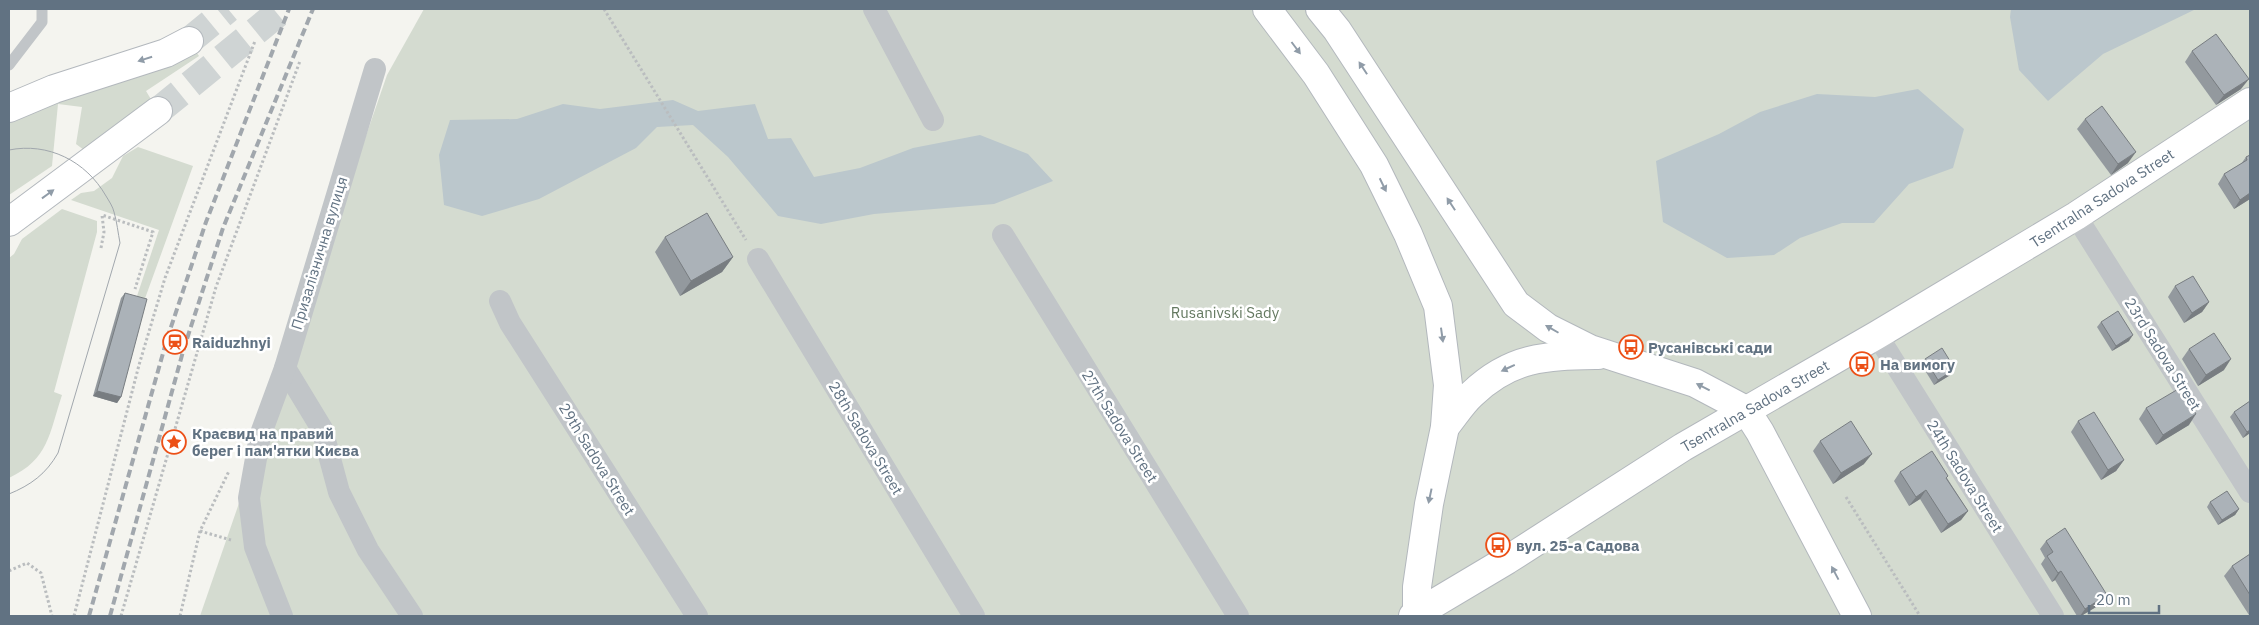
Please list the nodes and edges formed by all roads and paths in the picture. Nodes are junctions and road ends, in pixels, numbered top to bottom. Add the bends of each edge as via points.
1 (42, 9) edge
2 (604, 9) edge
3 (874, 9) edge
4 (1267, 9) edge
5 (1320, 9) edge
6 (190, 41) tunnel mouth
7 (254, 41) dead end
8 (300, 61) dead end
9 (9, 65) edge
10 (375, 69) dead end
11 (2250, 102) edge
12 (9, 108) edge
13 (158, 111) tunnel mouth
14 (933, 120) dead end
15 (2076, 216) junction
16 (9, 222) edge
17 (1003, 235) dead end
18 (100, 248) dead end
19 (758, 259) joint
20 (135, 289) dead end
21 (500, 301) dead end
22 (1877, 335) junction
23 (1607, 354) junction
24 (284, 368) junction
25 (1746, 410) junction
26 (1445, 427) junction
27 (231, 466) dead end
28 (2250, 492) edge
29 (1846, 497) dead end
30 (200, 531) junction
31 (255, 547) junction
32 (9, 571) edge
33 (52, 616) edge
34 (74, 616) edge
35 (121, 616) edge
36 (180, 616) edge
37 (282, 616) edge
38 (412, 616) edge
39 (697, 616) edge
40 (974, 616) edge
41 (1238, 616) edge
42 (1416, 616) edge
43 (1857, 616) edge
44 (1920, 616) edge
45 (2053, 616) edge

1 - 9 lane via 42,22
2 - 19 path
3 - 14 street
4 -> 26 main road via 1316,74 1374,165 1408,234 1438,306 1448,385
23 -> 5 main road via 1548,328 1516,304 1337,30
6 -> 12 main road via 166,53 54,88
7 - 34 path via 165,278
8 - 35 path via 216,287
10 - 24 street, Призалізнична вулиця
11 - 15 main road, Tsentralna Sadova Street
16 -> 13 main road
15 - 22 main road, Tsentralna Sadova Street
15 - 28 street, 23rd Sadova Street
17 - 41 street, 27th Sadova Street
18 - 20 path via 104,232 102,216 153,232
19 - 40 street, 28th Sadova Street
21 - 39 street, 29th Sadova Street via 510,323
22 - 25 main road, Tsentralna Sadova Street
22 - 45 street, 24th Sadova Street
25 -> 23 main road via 1695,383
23 -> 26 main road via 1551,356 1507,367 1471,395
24 - 31 street, Призалізнична вулиця via 260,436 249,498
24 - 38 street via 322,429 339,492 368,550
25 - 42 main road, Tsentralna Sadova Street
43 -> 25 main road
26 -> 42 main road via 1428,504
27 - 30 path
29 - 44 path
30 - 31 path
30 - 36 path
31 - 37 street, Призалізнична вулиця
32 - 33 path via 28,564 41,573

